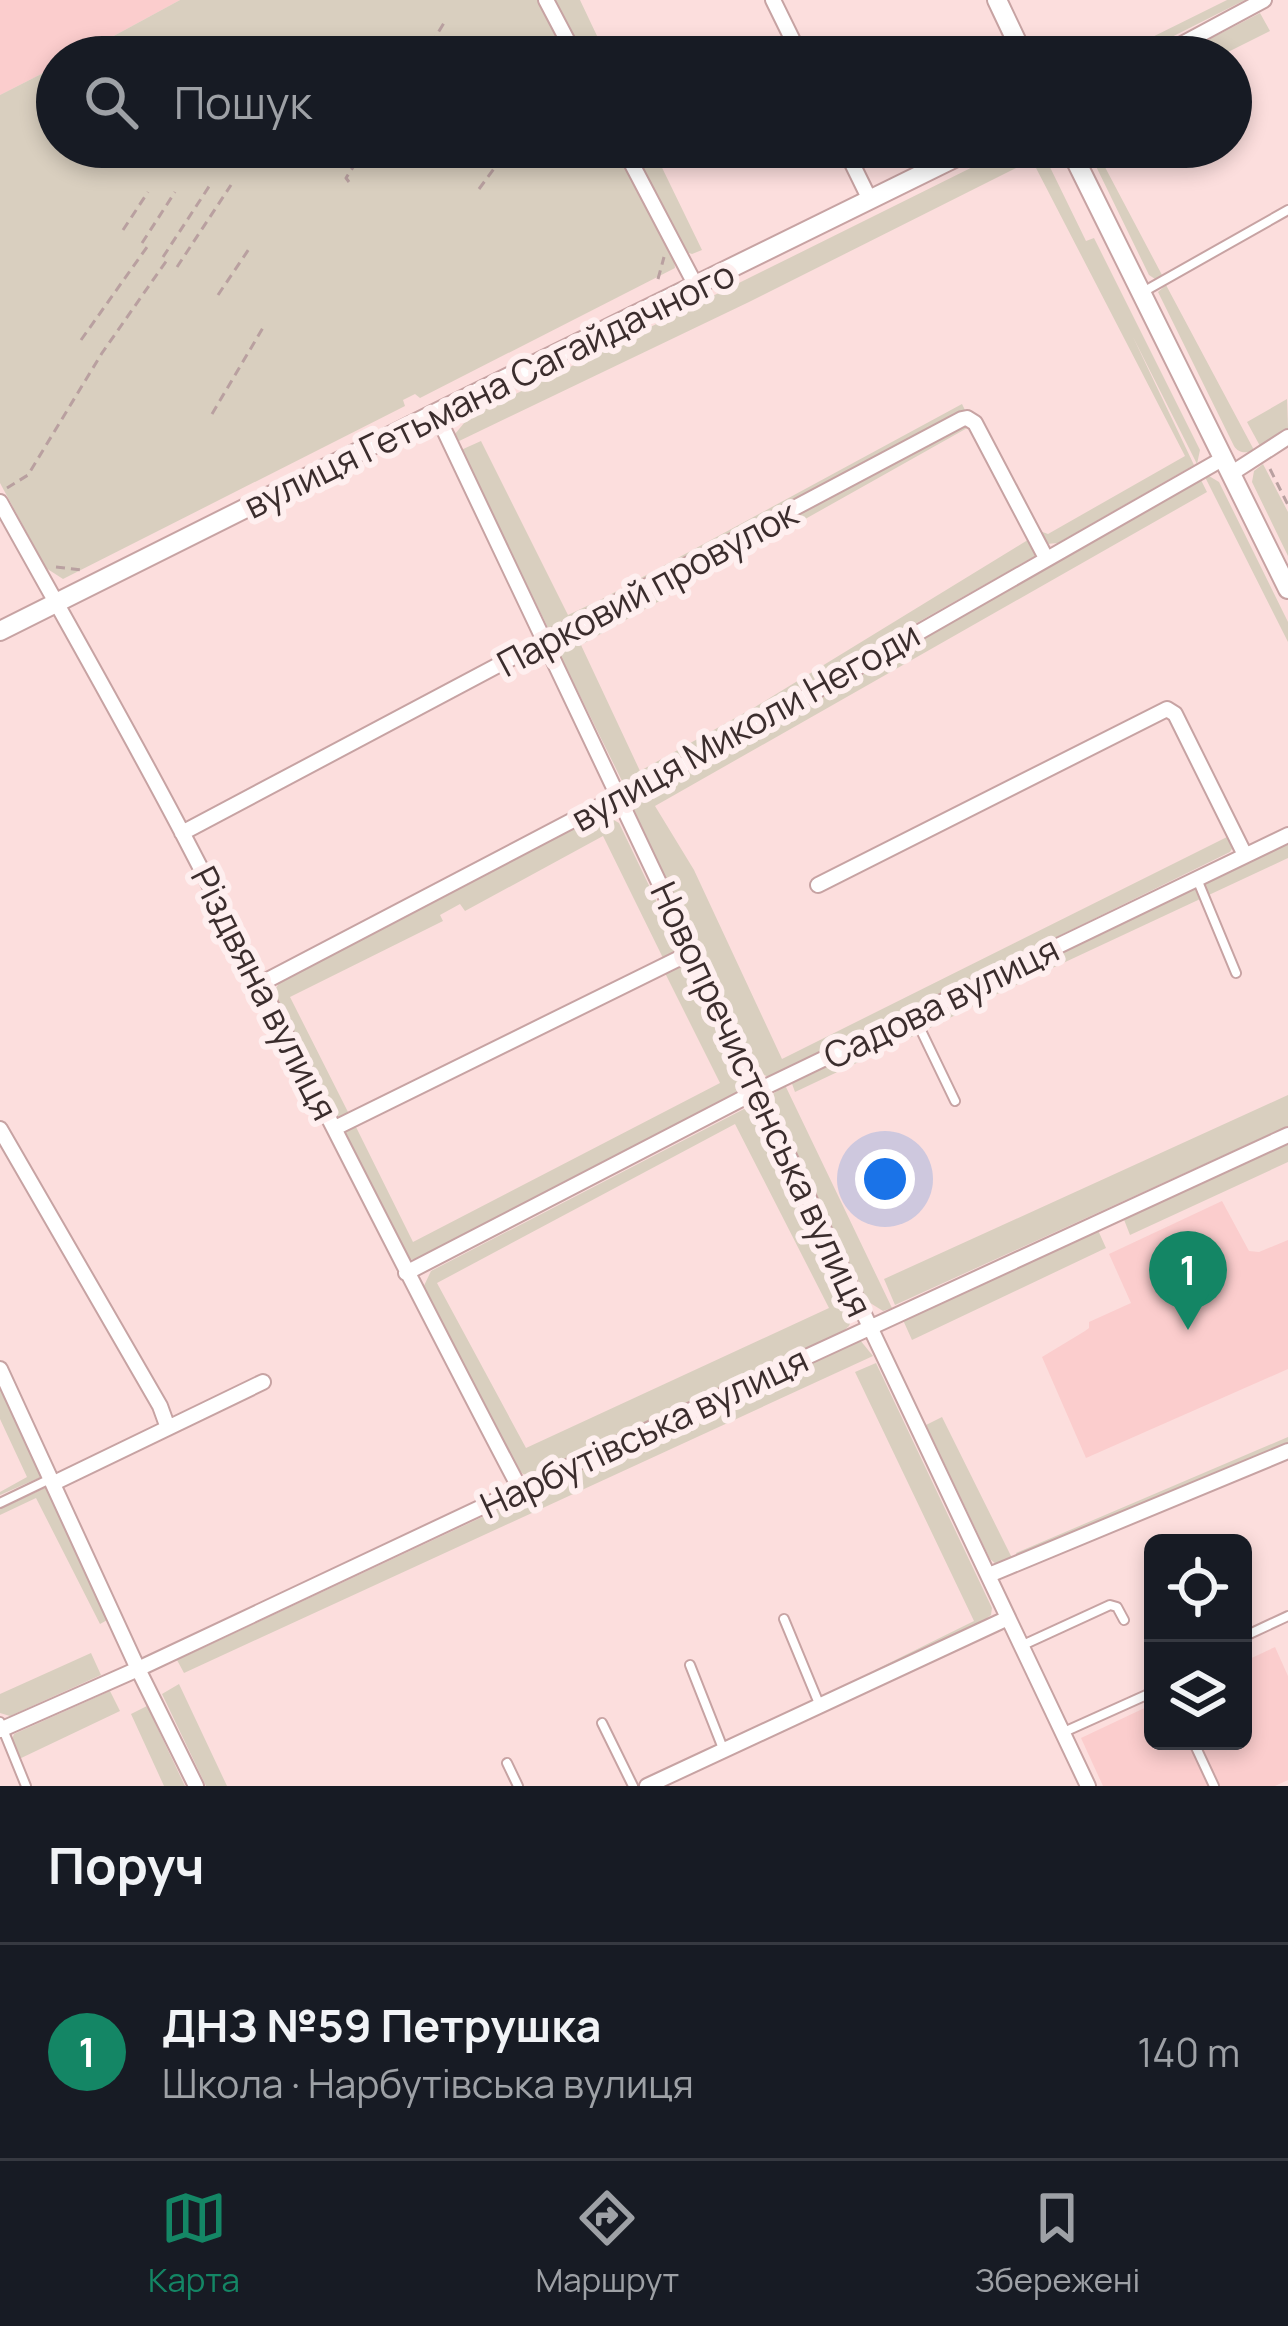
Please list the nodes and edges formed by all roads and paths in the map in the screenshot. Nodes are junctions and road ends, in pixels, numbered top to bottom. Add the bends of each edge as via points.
1 (546, 0) edge
2 (773, 0) edge
3 (997, 0) edge
4 (1264, 0) edge
5 (444, 23) dead end
6 (436, 36) edge
7 (565, 36) edge
8 (791, 36) edge
9 (1014, 36) edge
10 (1197, 36) edge
11 (352, 168) edge
12 (494, 168) edge
13 (634, 168) edge
14 (854, 168) edge
15 (935, 168) edge
16 (1080, 168) edge
17 (349, 182) dead end
18 (210, 185) dead end
19 (231, 185) dead end
20 (479, 189) dead end
21 (148, 192) dead end
22 (175, 192) dead end
23 (870, 200) junction
24 (1288, 210) edge
25 (123, 230) dead end
26 (250, 246) dead end
27 (177, 266) dead end
28 (696, 286) junction
29 (1142, 292) junction
30 (218, 295) dead end
31 (264, 326) dead end
32 (81, 340) dead end
33 (436, 412) junction
34 (212, 414) dead end
35 (1288, 437) edge
36 (1266, 462) dead end
37 (1228, 465) junction
38 (0, 492) edge
39 (0, 502) edge
40 (1288, 505) edge
41 (1046, 558) junction
42 (47, 569) dead end
43 (84, 570) dead end
44 (1288, 589) edge
45 (56, 605) junction
46 (0, 631) edge
47 (545, 643) junction
48 (619, 796) junction
49 (182, 833) junction
50 (1288, 835) edge
51 (1246, 855) junction
52 (1197, 878) junction
53 (818, 885) dead end
54 (692, 952) junction
55 (1236, 973) dead end
56 (260, 984) junction
57 (914, 1014) junction
58 (758, 1091) junction
59 (955, 1101) dead end
60 (335, 1128) junction
61 (0, 1129) edge
62 (1288, 1135) edge
63 (406, 1274) junction
64 (870, 1328) junction
65 (0, 1369) edge
66 (262, 1382) dead end
67 (168, 1428) junction
68 (1288, 1451) edge
69 (53, 1481) junction
70 (520, 1489) junction
71 (0, 1503) edge
72 (989, 1575) junction
73 (1288, 1616) edge
74 (784, 1618) dead end
75 (1008, 1618) junction
76 (1124, 1621) dead end
77 (1252, 1633) edge
78 (1021, 1646) junction
79 (690, 1665) dead end
80 (138, 1669) junction
81 (1144, 1696) edge
82 (820, 1706) junction
83 (602, 1723) dead end
84 (1, 1727) edge
85 (1062, 1732) junction
86 (1197, 1750) edge
87 (724, 1751) junction
88 (506, 1762) dead end
89 (26, 1786) edge
90 (196, 1786) edge
91 (518, 1786) edge
92 (633, 1786) edge
93 (646, 1786) edge
94 (1088, 1786) edge
95 (1214, 1786) edge

1 - 7 street
2 - 8 street
3 - 9 main road
4 - 10 street
5 - 6 path
11 - 17 path
12 - 20 path
13 - 28 street
14 - 23 street
15 - 23 main road, вулиця Гетьмана Сагайдачного
16 - 29 main road
18 - 38 path via 28,475
19 - 27 path
21 - 25 path
22 - 32 path
23 - 28 main road, вулиця Гетьмана Сагайдачного
24 - 29 lane
26 - 30 path
28 - 33 main road, вулиця Гетьмана Сагайдачного
29 - 37 main road
31 - 34 path
33 - 45 main road, вулиця Гетьмана Сагайдачного
33 - 47 street, Новопречистенська вулиця
35 - 37 street, вулиця Миколи Негоди
36 - 40 path
37 - 41 street, вулиця Миколи Негоди
37 - 44 main road
39 - 45 street, Різдвяна вулиця
41 - 47 street, Парковий провулок via 967,418
41 - 48 street, вулиця Миколи Негоди
42 - 43 path
45 - 46 main road, вулиця Гетьмана Сагайдачного
45 - 49 street, Різдвяна вулиця
47 - 48 street, Новопречистенська вулиця
47 - 49 street, Парковий провулок
48 - 54 street, Новопречистенська вулиця
48 - 56 street, вулиця Миколи Негоди
49 - 56 street, Різдвяна вулиця
50 - 51 street, Садова вулиця
51 - 52 street, Садова вулиця
51 - 53 street via 1167,709
52 - 55 lane
52 - 57 street, Садова вулиця
54 - 58 street, Новопречистенська вулиця
54 - 60 street
56 - 60 street, Різдвяна вулиця
57 - 58 street, Садова вулиця
57 - 59 lane
58 - 63 street, Садова вулиця
58 - 64 street, Новопречистенська вулиця
60 - 63 street, Різдвяна вулиця
61 - 67 street
62 - 64 street, Нарбутівська вулиця
63 - 70 street, Різдвяна вулиця
64 - 70 street, Нарбутівська вулиця
64 - 72 street, Новопречистенська вулиця
65 - 69 street
66 - 67 street
67 - 69 street
68 - 72 street
69 - 71 lane
69 - 80 street
70 - 80 street, Нарбутівська вулиця
72 - 75 street, Новопречистенська вулиця
73 - 77 lane
74 - 82 lane
75 - 78 street, Новопречистенська вулиця
75 - 82 street
76 - 78 lane via 1117,1607 1106,1606
78 - 85 street, Новопречистенська вулиця
79 - 87 lane
80 - 84 street, Нарбутівська вулиця
80 - 90 street
81 - 85 lane
82 - 87 street
83 - 92 lane
84 - 89 lane
85 - 94 street, Новопречистенська вулиця
86 - 95 lane
87 - 93 street
88 - 91 lane

